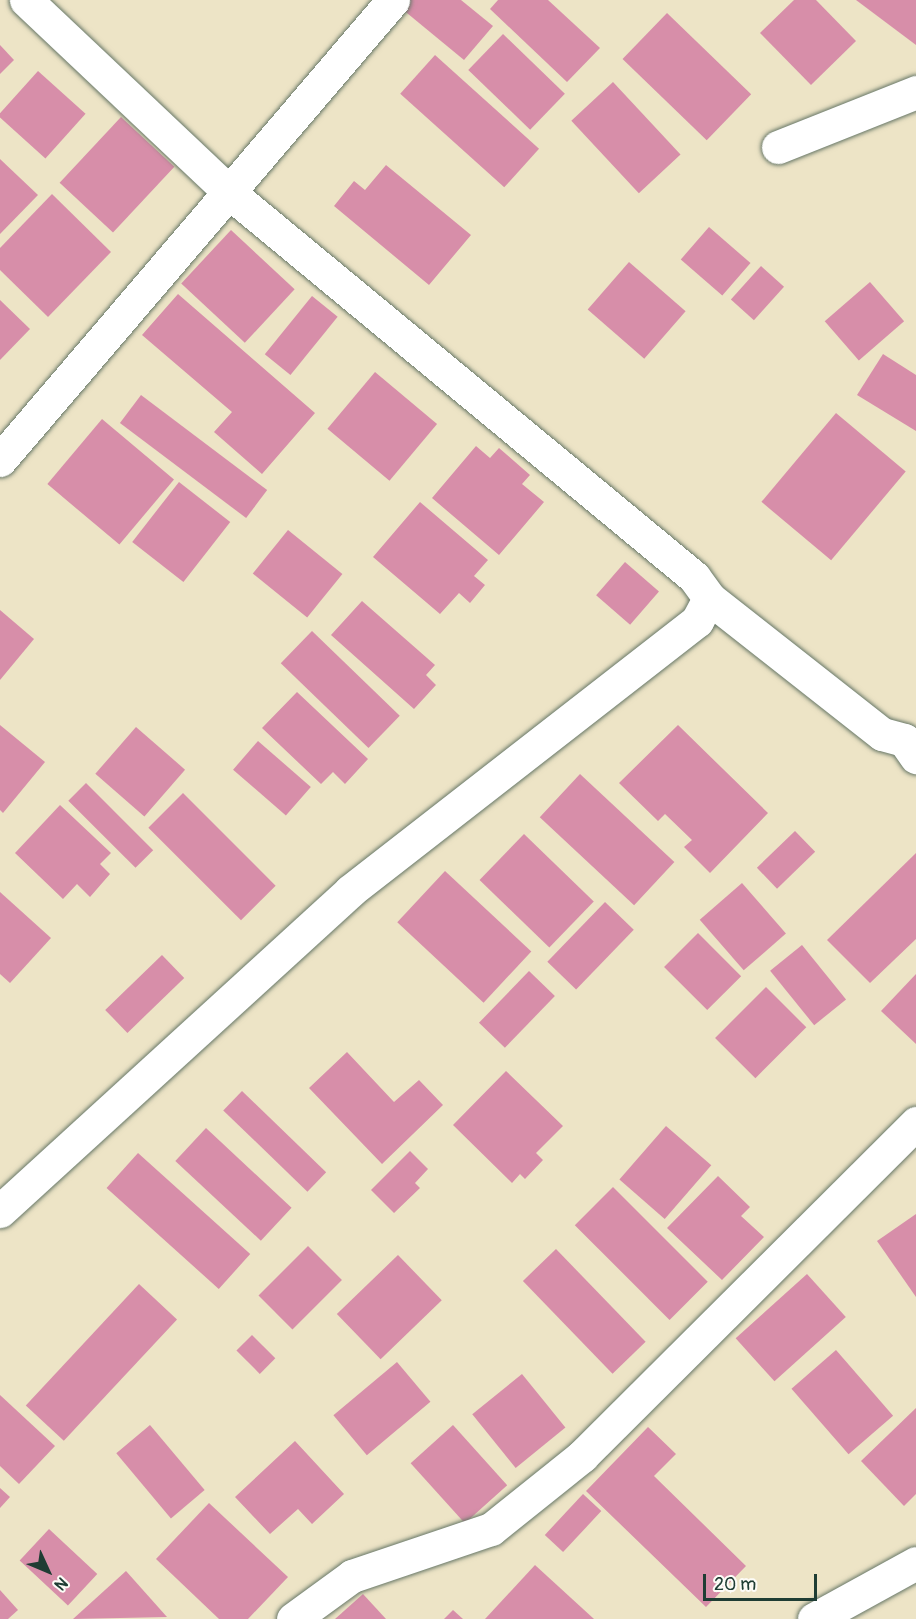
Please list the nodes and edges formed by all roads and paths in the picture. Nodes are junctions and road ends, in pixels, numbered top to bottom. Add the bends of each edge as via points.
1 (26, 0) edge
2 (393, 0) edge
3 (916, 92) edge
4 (778, 147) dead end
5 (231, 194) junction
6 (0, 460) edge
7 (709, 598) junction
8 (912, 741) edge
9 (916, 1123) edge
10 (0, 1211) edge
11 (916, 1563) edge
12 (293, 1619) edge
13 (813, 1619) edge

1 - 5 street
2 - 5 street
3 - 4 street
5 - 6 street
5 - 7 street via 694,577
7 - 8 street via 882,734
7 - 10 street via 697,621 350,891
9 - 12 street via 582,1456 491,1529 352,1576
11 - 13 street

